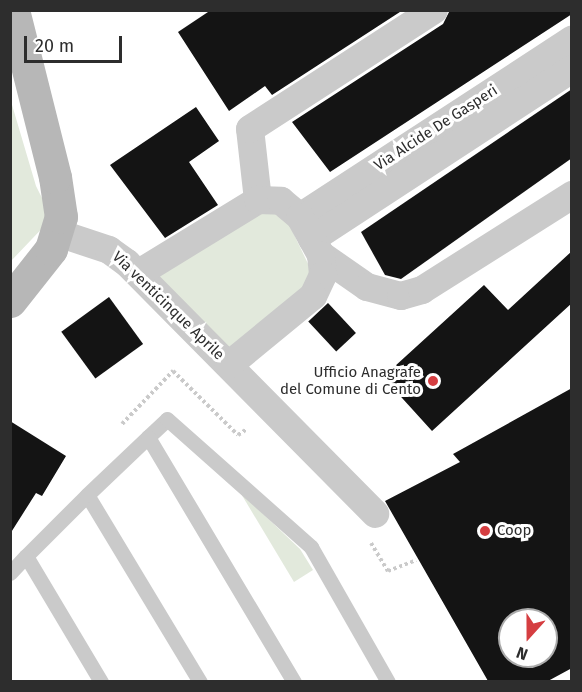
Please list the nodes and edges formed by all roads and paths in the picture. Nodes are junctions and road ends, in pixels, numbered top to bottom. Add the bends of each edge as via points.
1 (13, 10) edge
2 (434, 10) edge
3 (572, 39) edge
4 (572, 69) edge
5 (572, 195) edge
6 (258, 200) junction
7 (58, 233) junction
8 (311, 237) junction
9 (139, 273) junction
10 (10, 301) edge
11 (229, 364) junction
12 (148, 437) junction
13 (87, 495) junction
14 (375, 514) dead end
15 (26, 556) junction
16 (10, 573) edge
17 (101, 681) edge
18 (200, 681) edge
19 (294, 681) edge
20 (388, 681) edge

1 - 7 street via 57,185 61,217
2 - 6 street via 250,129
3 - 8 street, Via Alcide De Gasperi
4 - 8 street, Via Alcide De Gasperi
5 - 8 street via 422,290 401,296 367,287
6 - 8 street via 281,201
6 - 9 street
7 - 9 street, Via venticinque Aprile via 109,250
7 - 10 street via 48,254
8 - 11 street via 323,275 313,296
9 - 11 street, Via venticinque Aprile
11 - 14 street, Via venticinque Aprile
12 - 13 lane
12 - 19 lane
12 - 20 lane via 167,419 311,547
13 - 15 lane
13 - 18 lane
15 - 16 lane
15 - 17 lane

